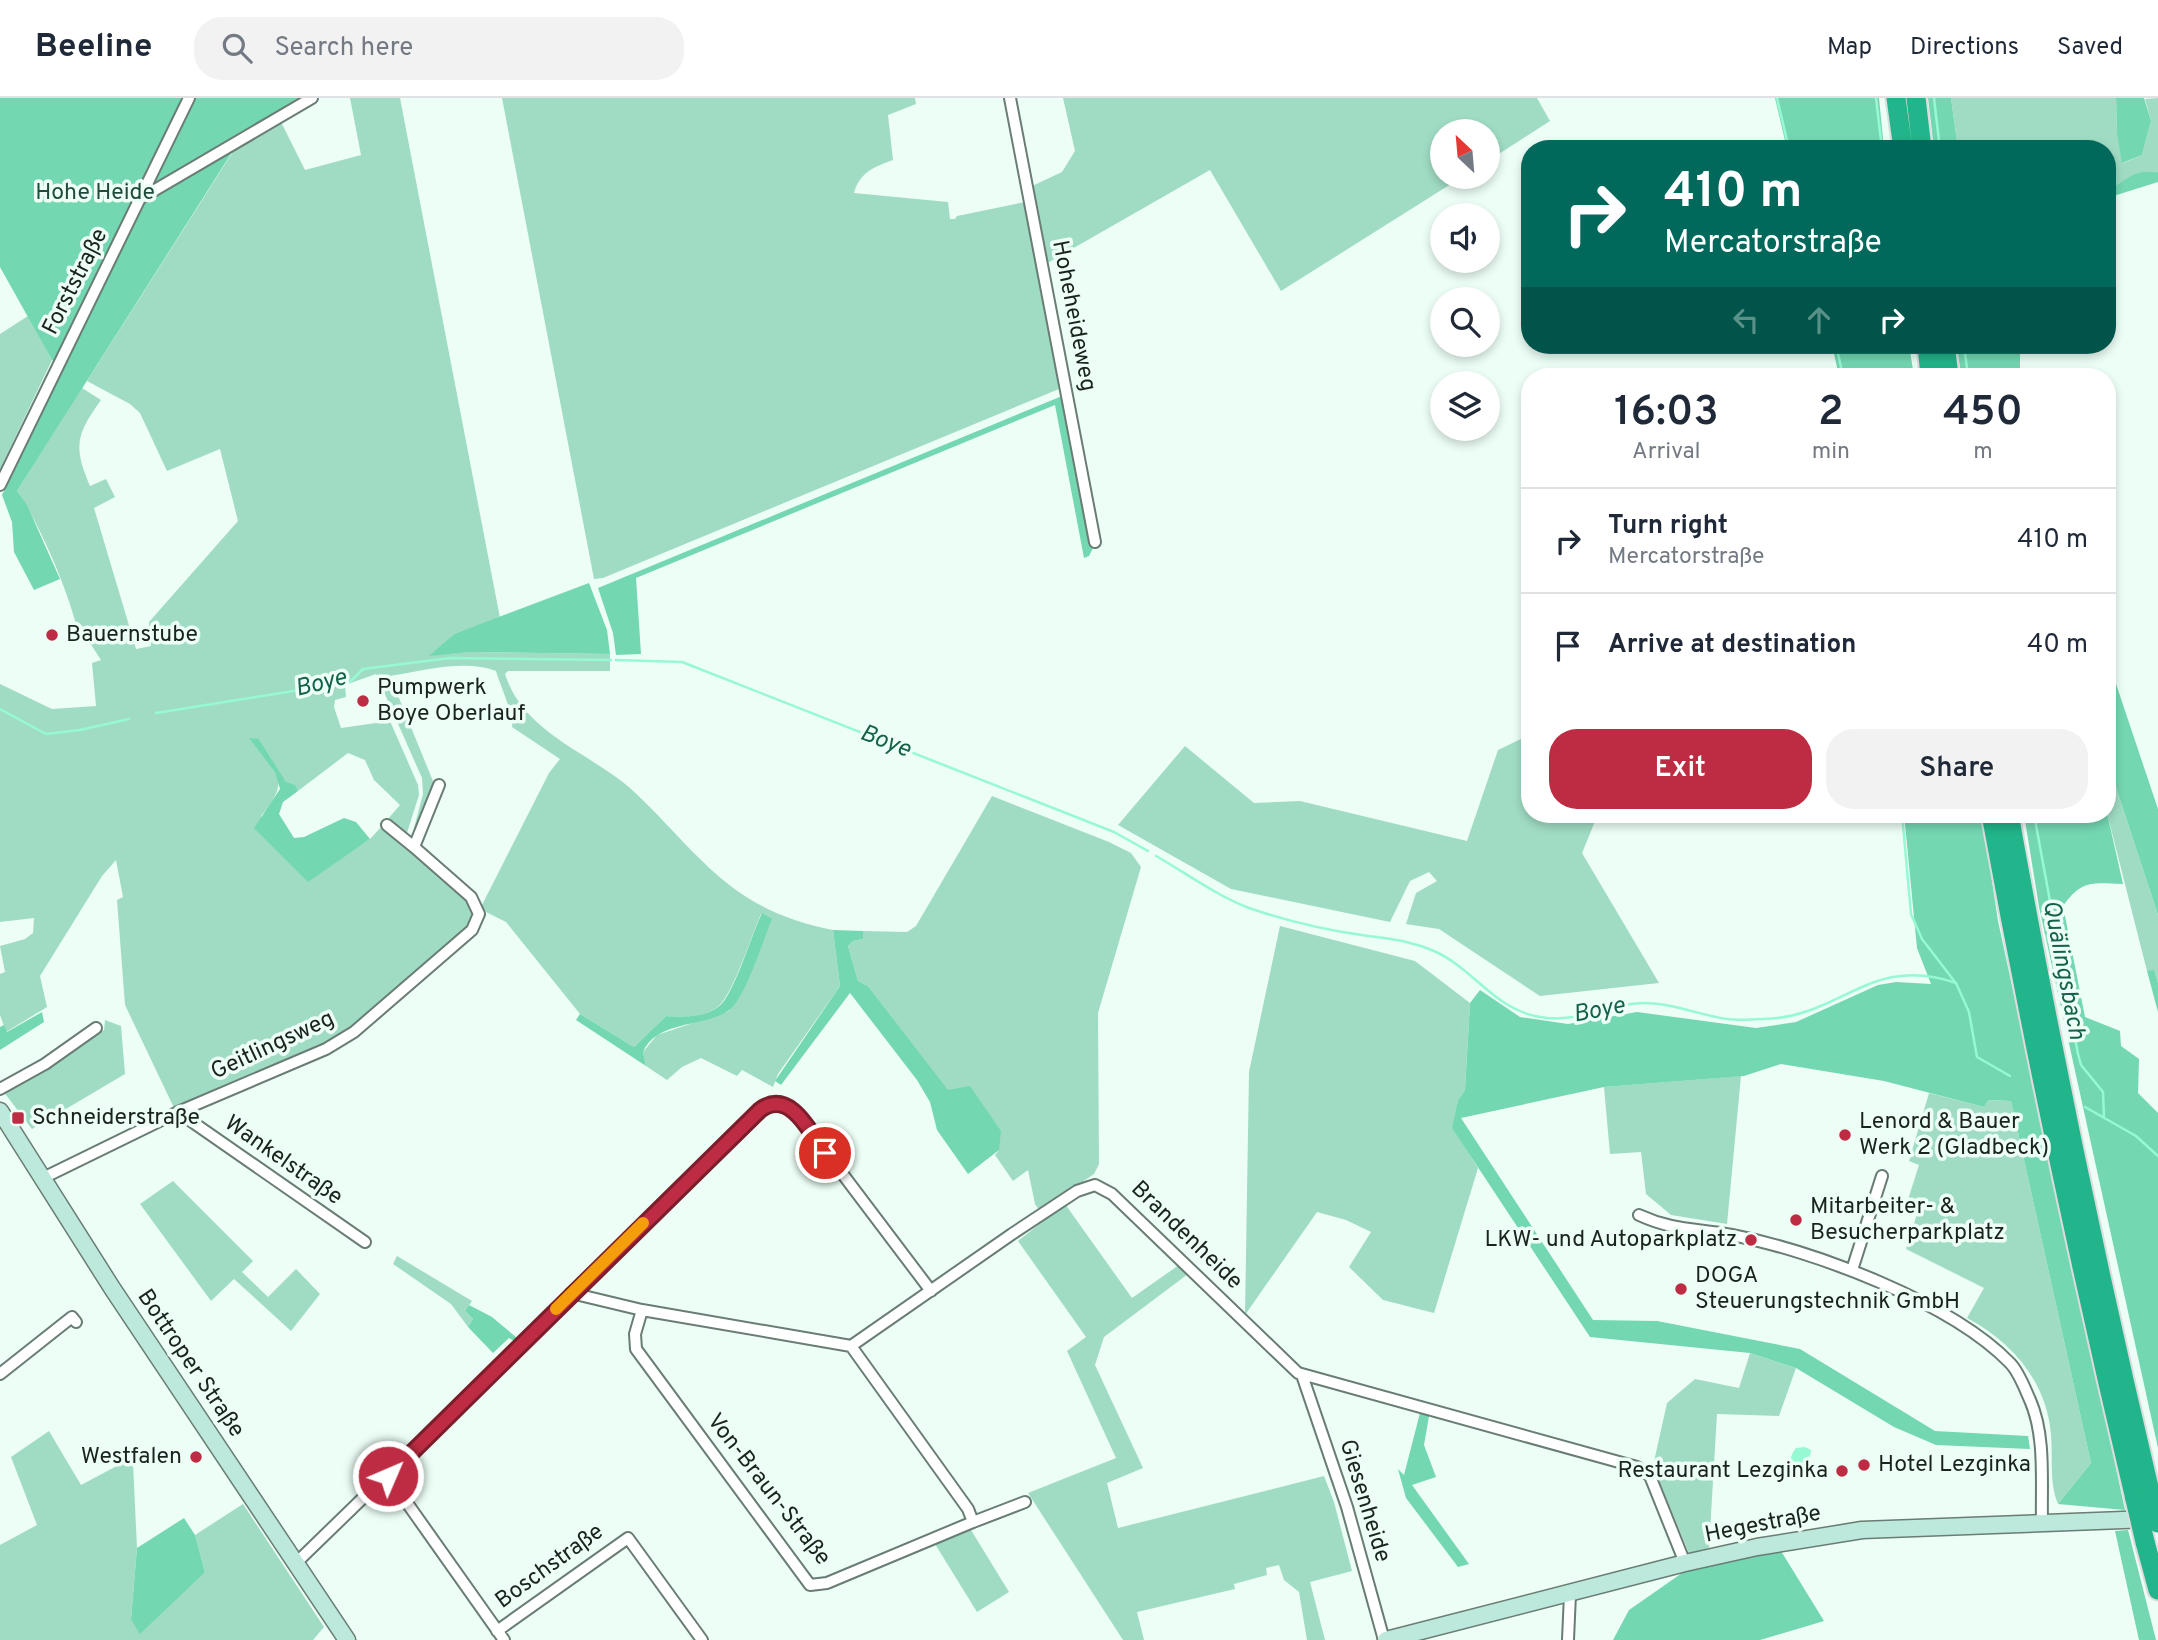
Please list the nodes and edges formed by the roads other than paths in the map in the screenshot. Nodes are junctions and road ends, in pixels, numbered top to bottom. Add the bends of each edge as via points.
1 (190, 98) edge
2 (312, 98) edge
3 (1010, 98) edge
4 (1896, 98) edge
5 (1916, 98) edge
6 (1902, 140) edge
7 (1921, 140) edge
8 (143, 197) junction
9 (0, 485) edge
10 (1095, 542) dead end
11 (439, 785) dead end
12 (1993, 823) edge
13 (2011, 823) edge
14 (387, 825) dead end
15 (414, 846) junction
16 (96, 1028) dead end
17 (0, 1089) edge
18 (0, 1111) edge
19 (178, 1112) junction
20 (1882, 1175) dead end
21 (43, 1178) junction
22 (1639, 1215) dead end
23 (365, 1242) dead end
24 (1852, 1270) junction
25 (931, 1291) junction
26 (571, 1293) junction
27 (642, 1310) junction
28 (76, 1322) dead end
29 (851, 1346) junction
30 (0, 1374) edge
31 (1302, 1375) junction
32 (388, 1476) junction
33 (2143, 1497) junction
34 (1025, 1502) dead end
35 (973, 1521) junction
36 (2158, 1521) edge
37 (2042, 1522) junction
38 (296, 1563) junction
39 (1685, 1563) junction
40 (2158, 1590) edge
41 (1570, 1594) junction
42 (501, 1635) edge
43 (347, 1640) edge
44 (702, 1640) edge
45 (1385, 1640) edge
46 (1568, 1640) edge

1 - 8 street, Forststraße
2 - 8 street
3 - 10 street, Hoheheideweg
4 - 6 highway
5 - 7 highway
8 - 9 street, Forststraße
11 - 15 street
12 - 33 highway via 2032,1041 2082,1276
13 - 33 highway via 2057,1078
14 - 15 street, Geitlingsweg
15 - 19 street, Geitlingsweg via 471,897 479,914 472,930 354,1032 326,1049
16 - 17 street
18 - 21 street, Bottroper Straße
19 - 21 street, Geitlingsweg
19 - 23 street, Wankelstraße
20 - 24 street
21 - 38 street, Bottroper Straße
22 - 24 street via 1667,1227 1732,1235
24 - 37 street via 1979,1337 2012,1365 2032,1403 2040,1447
25 - 26 street via 798,1115 781,1103 760,1110
25 - 29 street, Brandenheide
25 - 31 street, Brandenheide via 1077,1191 1095,1185 1112,1194
26 - 27 street
26 - 32 street
27 - 29 street
27 - 35 street, Von-Braun-Straße via 636,1349 810,1585 827,1583
28 - 30 street via 72,1317
29 - 35 street
31 - 39 street, Brandenheide via 1637,1467 1650,1476
31 - 45 street, Giesenheide
32 - 38 street
32 - 42 street, Boschstraße
33 - 36 highway, bridge
33 - 40 highway, bridge via 2145,1542
34 - 35 street, Von-Braun-Straße
36 - 37 street, Hegestraße
37 - 39 street, Hegestraße via 1862,1530
38 - 43 street, Bottroper Straße
39 - 41 street, Hegestraße
41 - 45 street, Hegestraße
41 - 46 street
42 - 44 street, Boschstraße via 628,1538

